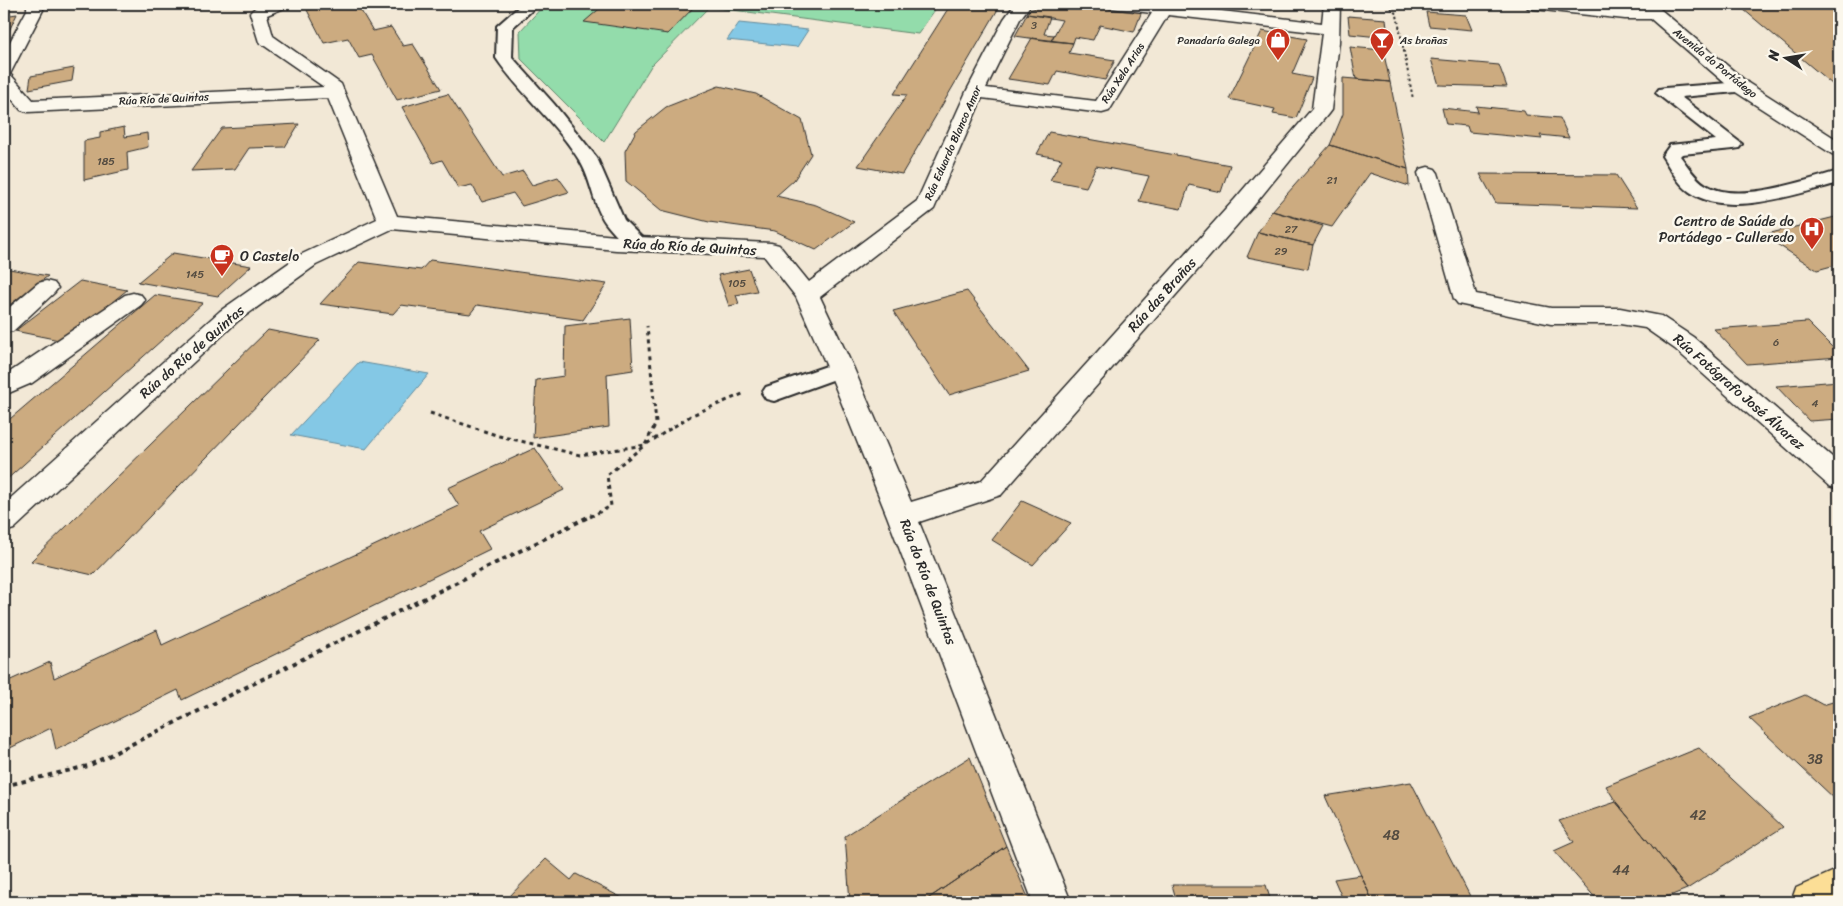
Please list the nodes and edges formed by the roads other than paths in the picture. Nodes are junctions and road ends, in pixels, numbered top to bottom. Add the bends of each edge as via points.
1 (34, 4) edge
2 (278, 4) edge
3 (531, 4) edge
4 (1023, 4) edge
5 (1116, 4) edge
6 (1534, 4) edge
7 (1163, 9) junction
8 (1649, 9) edge
9 (1332, 14) edge
10 (4, 70) edge
11 (4, 78) edge
12 (1741, 87) junction
13 (336, 92) junction
14 (976, 92) junction
15 (1839, 150) edge
16 (1428, 174) dead end
17 (1839, 177) edge
18 (389, 222) junction
19 (638, 244) junction
20 (46, 288) dead end
21 (807, 295) junction
22 (134, 300) dead end
23 (4, 325) edge
24 (841, 369) junction
25 (4, 386) edge
26 (774, 394) dead end
27 (1839, 479) edge
28 (902, 516) junction
29 (4, 521) edge
30 (1839, 888) edge
31 (1052, 902) edge
32 (1810, 902) edge

1 - 10 street via 35,10
2 - 13 street via 258,13 265,38 332,84
3 - 19 lane via 505,26 504,58 590,162 615,222
4 - 14 street, Rúa Eduardo Blanco Amor via 1012,18
5 - 7 street
6 - 8 street via 1625,14
7 - 9 street via 1256,19
7 - 14 street, Rúa Xela Arias via 1102,106
8 - 12 street, Avenida do Portádego
9 - 28 street, Rúa das Brañas via 1321,110 1243,204 991,488
11 - 13 street, Rúa Río de Quintas via 28,106
12 - 15 street, Avenida do Portádego
12 - 17 lane via 1665,93 1733,144 1676,149 1671,156 1697,189 1726,199
13 - 18 street
14 - 21 street, Rúa Eduardo Blanco Amor via 926,204
16 - 27 street, Rúa Fotógrafo José Álvarez via 1466,299 1551,316 1620,316 1652,321 1684,343
18 - 19 street, Rúa do Río de Quintas
18 - 29 street, Rúa do Río de Quintas via 308,260 229,316
19 - 21 street, Rúa do Río de Quintas via 771,250
20 - 23 street
21 - 24 street, Rúa do Río de Quintas
22 - 25 street via 24,377
24 - 26 lane
24 - 28 street, Rúa do Río de Quintas
28 - 31 street, Rúa do Río de Quintas
30 - 32 highway

